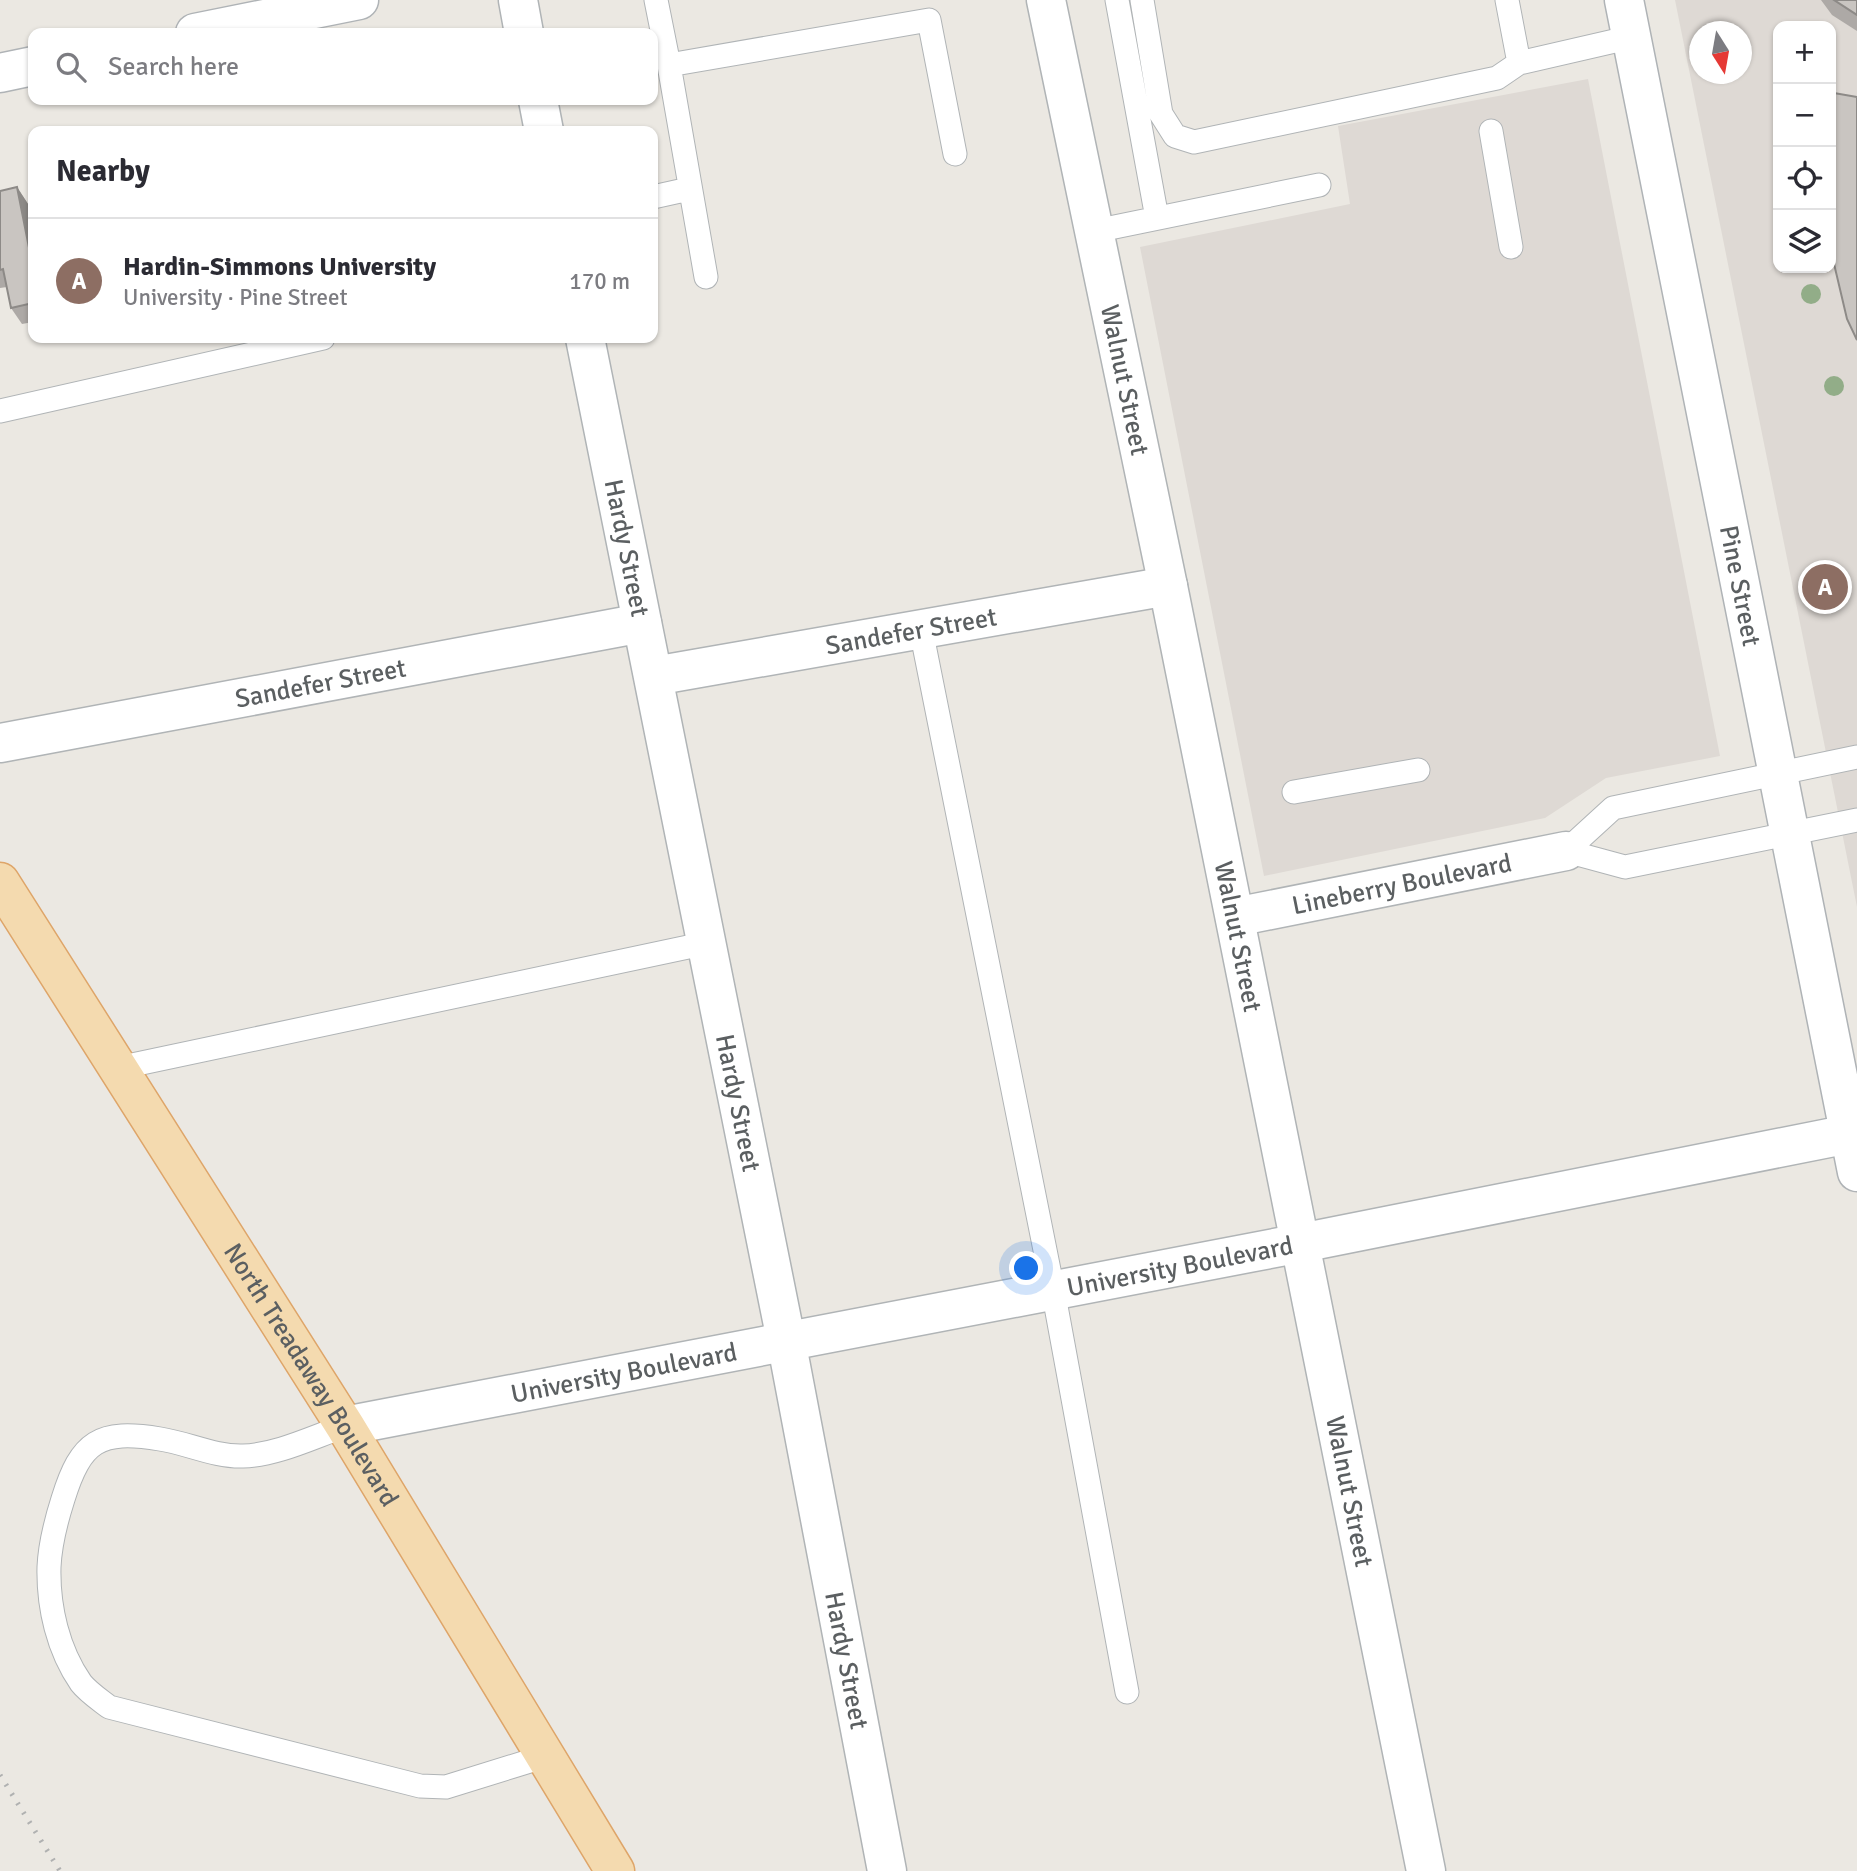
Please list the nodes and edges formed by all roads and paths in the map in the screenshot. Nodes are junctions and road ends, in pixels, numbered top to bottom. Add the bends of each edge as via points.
1 (359, 0) edge
2 (518, 0) edge
3 (656, 0) edge
4 (1117, 0) edge
5 (1142, 0) edge
6 (1507, 0) edge
7 (1052, 1) edge
8 (1628, 18) edge
9 (220, 28) edge
10 (523, 28) edge
11 (1519, 62) junction
12 (669, 65) junction
13 (28, 67) edge
14 (0, 73) edge
15 (539, 105) edge
16 (543, 126) edge
17 (1491, 131) dead end
18 (955, 154) dead end
19 (1319, 185) dead end
20 (690, 189) junction
21 (658, 196) edge
22 (1157, 218) junction
23 (1095, 231) junction
24 (1511, 247) dead end
25 (706, 277) dead end
26 (301, 343) edge
27 (586, 343) edge
28 (0, 411) edge
29 (1168, 586) junction
30 (642, 623) junction
31 (921, 630) junction
32 (654, 676) junction
33 (0, 743) edge
34 (1857, 757) edge
35 (1418, 769) dead end
36 (1777, 773) junction
37 (1294, 792) dead end
38 (1857, 820) edge
39 (1789, 834) junction
40 (1566, 851) junction
41 (0, 883) edge
42 (1235, 917) junction
43 (707, 943) junction
44 (118, 1068) junction
45 (1849, 1134) junction
46 (1857, 1172) edge
47 (1301, 1243) junction
48 (1053, 1290) junction
49 (786, 1340) junction
50 (345, 1426) junction
51 (1126, 1692) dead end
52 (545, 1756) junction
53 (615, 1871) edge
54 (887, 1871) edge
55 (1426, 1871) edge

1 - 9 street
2 - 10 street
3 - 12 lane
4 - 22 lane
5 - 11 lane via 1161,114 1175,136 1194,142 1497,78
6 - 11 lane
7 - 23 street, Walnut Street
8 - 11 lane
8 - 36 street, Pine Street
12 - 18 lane via 929,20
12 - 20 lane
13 - 14 street
15 - 16 street
17 - 24 lane
19 - 22 lane
20 - 21 lane
20 - 25 lane
22 - 23 lane
23 - 29 street, Walnut Street
26 - 28 lane
27 - 30 street, Hardy Street
29 - 31 street, Sandefer Street
29 - 42 street, Walnut Street
30 - 32 street, Hardy Street
30 - 33 street, Sandefer Street
31 - 32 street, Sandefer Street
31 - 48 lane
32 - 43 street, Hardy Street
34 - 36 lane
35 - 37 lane
36 - 39 street, Pine Street
36 - 40 lane via 1614,808
38 - 39 lane, Lineberry Boulevard
39 - 40 lane, Lineberry Boulevard via 1625,867
39 - 45 street, Pine Street
40 - 42 street, Lineberry Boulevard
41 - 44 main road, North Treadaway Boulevard
42 - 47 street, Walnut Street
43 - 44 lane
43 - 49 street, Hardy Street
44 - 50 main road, North Treadaway Boulevard
45 - 46 street, Pine Street
45 - 47 street, University Boulevard
47 - 48 street, University Boulevard
47 - 55 street, Walnut Street
48 - 49 street, University Boulevard
48 - 51 lane
49 - 50 street, University Boulevard
49 - 54 street, Hardy Street
50 - 52 main road, North Treadaway Boulevard
50 - 52 lane via 264,1454 243,1456 124,1435 100,1440 86,1449 73,1467 57,1519 48,1598 64,1652 82,1684 109,1707 420,1786 446,1787
52 - 53 main road, North Treadaway Boulevard

